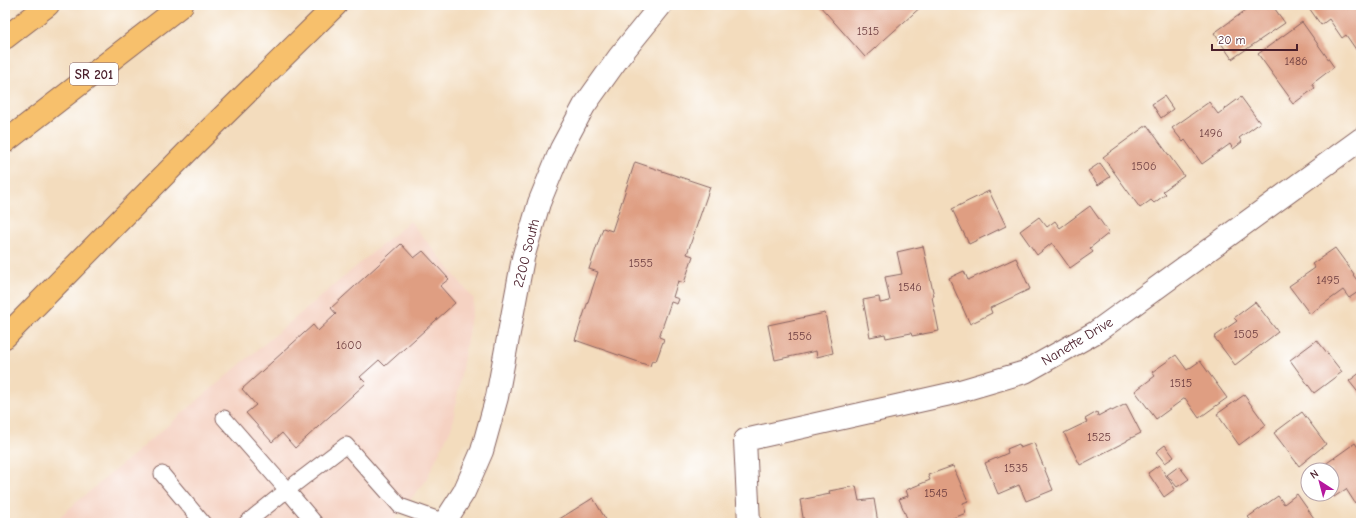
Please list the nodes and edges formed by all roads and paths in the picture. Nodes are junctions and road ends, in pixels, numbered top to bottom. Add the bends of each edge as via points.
1 (48, 5) edge
2 (182, 5) edge
3 (336, 5) edge
4 (660, 5) edge
5 (5, 38) edge
6 (1361, 139) edge
7 (5, 142) edge
8 (5, 336) edge
9 (224, 418) dead end
10 (162, 474) dead end
11 (287, 490) junction
12 (444, 522) edge
13 (203, 523) edge
14 (246, 523) edge
15 (315, 523) edge
16 (749, 523) edge

1 - 5 highway
2 - 7 highway, SR 201
3 - 8 highway via 196,142
4 - 12 street, 2200 South via 584,106 561,149 539,203 523,258 497,397 482,451 464,492
6 - 16 street, Nanette Drive via 1096,332 1024,372 950,394 745,440
9 - 11 lane
10 - 13 lane
11 - 12 lane via 346,444 400,506
11 - 14 lane
11 - 15 lane

